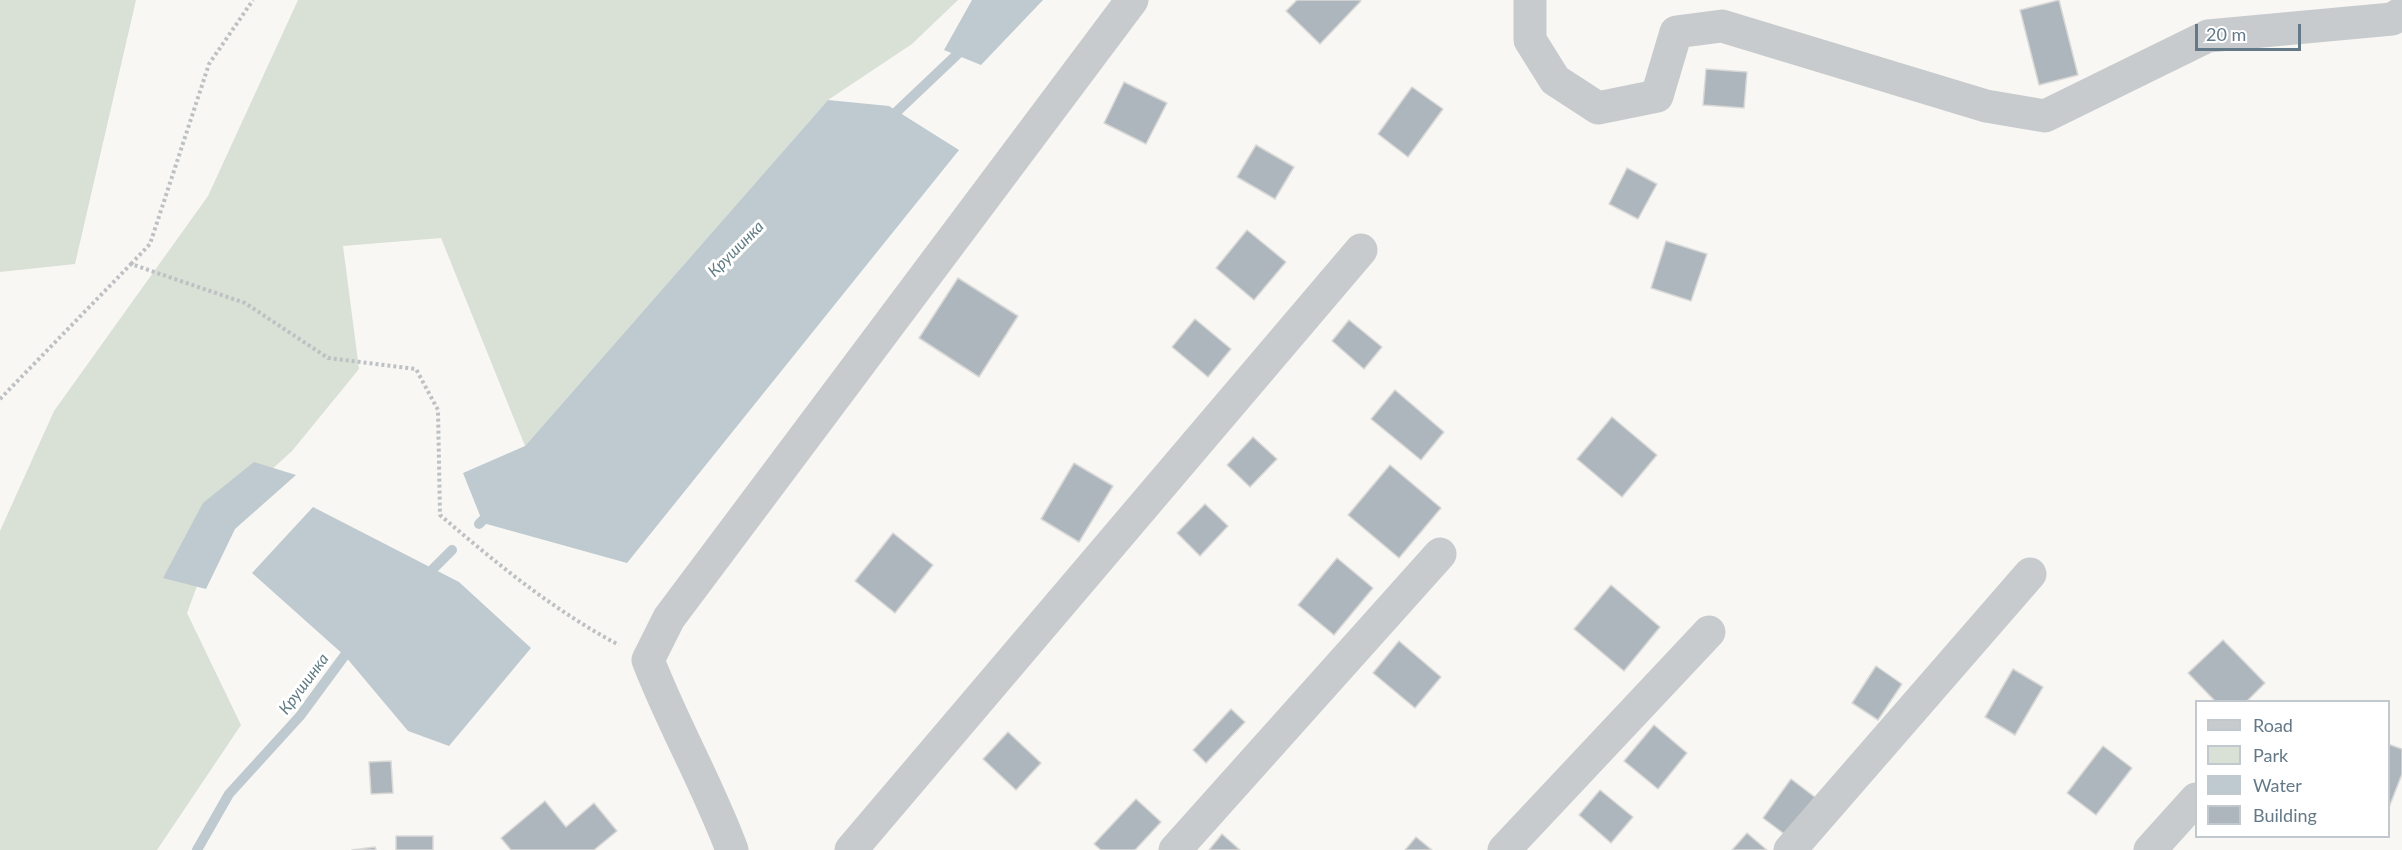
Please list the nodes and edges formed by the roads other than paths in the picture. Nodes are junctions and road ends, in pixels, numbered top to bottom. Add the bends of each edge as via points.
1 (1132, 0) edge
2 (1530, 0) edge
3 (2402, 13) edge
4 (1361, 250) dead end
5 (1440, 554) dead end
6 (2030, 574) dead end
7 (1708, 632) dead end
8 (2195, 800) edge
9 (732, 850) edge
10 (851, 850) edge
11 (1175, 850) edge
12 (1504, 850) edge
13 (1790, 850) edge
14 (2150, 850) edge

1 - 9 street via 669,618 648,660
2 - 3 street via 1530,40 1555,80 1598,108 1658,96 1676,33 1722,26 1986,106 2045,116 2208,36 2392,19
4 - 10 street
5 - 11 street
6 - 13 street
7 - 12 street
8 - 14 street

